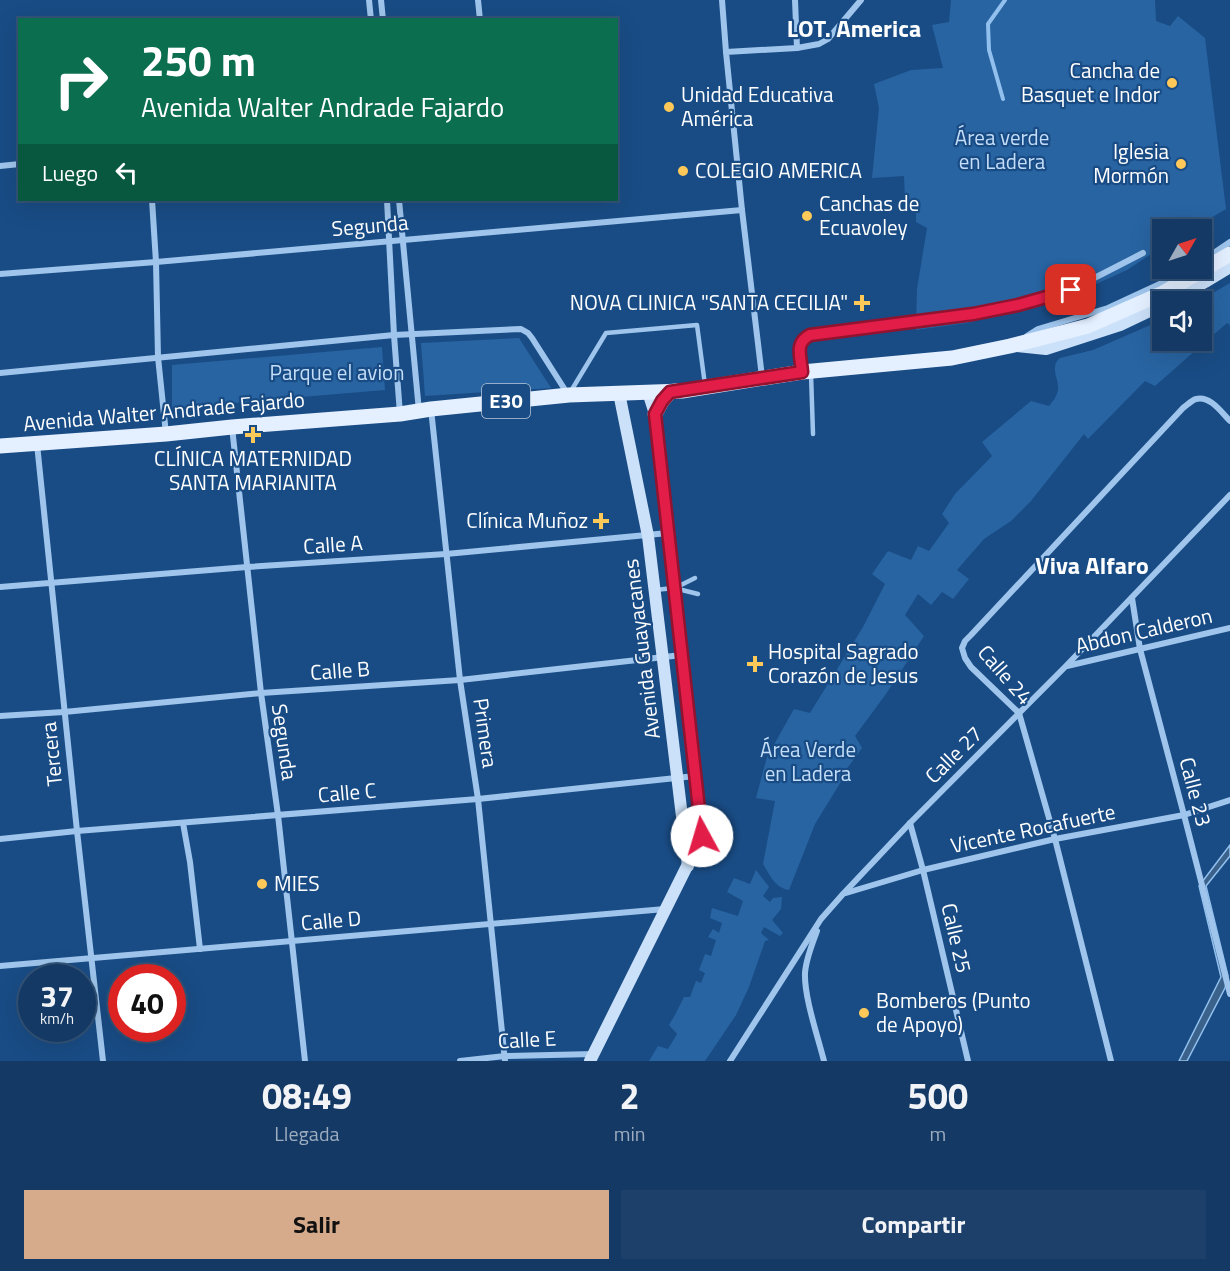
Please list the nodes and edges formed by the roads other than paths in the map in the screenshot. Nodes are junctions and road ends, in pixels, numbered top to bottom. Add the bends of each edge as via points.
1 (369, 0) edge
2 (381, 0) edge
3 (478, 0) edge
4 (722, 0) edge
5 (795, 0) edge
6 (861, 0) edge
7 (371, 18) edge
8 (383, 18) edge
9 (480, 18) edge
10 (797, 48) junction
11 (726, 52) junction
12 (18, 164) edge
13 (0, 166) edge
14 (152, 201) edge
15 (387, 201) edge
16 (399, 201) edge
17 (742, 210) junction
18 (402, 240) junction
19 (390, 241) junction
20 (1230, 242) edge
21 (1143, 254) dead end
22 (1212, 254) edge
23 (1230, 254) edge
24 (156, 262) junction
25 (1230, 267) edge
26 (0, 274) edge
27 (1171, 279) edge
28 (1188, 291) edge
29 (1152, 310) edge
30 (394, 335) junction
31 (411, 335) junction
32 (1010, 346) junction
33 (158, 357) junction
34 (807, 372) junction
35 (0, 373) edge
36 (762, 379) junction
37 (705, 387) junction
38 (682, 391) junction
39 (648, 392) junction
40 (619, 393) junction
41 (569, 394) junction
42 (425, 410) junction
43 (400, 414) junction
44 (655, 414) junction
45 (1230, 421) edge
46 (232, 427) junction
47 (166, 434) junction
48 (813, 434) dead end
49 (36, 444) junction
50 (0, 446) edge
51 (1230, 495) edge
52 (668, 533) junction
53 (648, 536) junction
54 (446, 554) junction
55 (247, 567) junction
56 (695, 578) dead end
57 (52, 584) junction
58 (0, 587) edge
59 (674, 588) junction
60 (655, 590) junction
61 (698, 594) dead end
62 (1132, 598) junction
63 (1230, 628) edge
64 (1140, 649) junction
65 (682, 655) junction
66 (663, 657) junction
67 (1065, 667) junction
68 (460, 680) junction
69 (261, 693) junction
70 (64, 712) junction
71 (1019, 712) junction
72 (0, 716) edge
73 (695, 776) junction
74 (677, 778) junction
75 (478, 799) junction
76 (1230, 800) edge
77 (1184, 814) junction
78 (278, 815) junction
79 (183, 823) junction
80 (910, 823) junction
81 (77, 831) junction
82 (0, 839) edge
83 (1055, 839) junction
84 (688, 866) junction
85 (923, 870) junction
86 (843, 894) junction
87 (666, 909) junction
88 (821, 919) junction
89 (491, 924) junction
90 (292, 941) junction
91 (200, 949) junction
92 (92, 958) junction
93 (0, 966) edge
94 (1230, 994) edge
95 (592, 1058) edge
96 (505, 1059) edge
97 (103, 1061) edge
98 (305, 1061) edge
99 (460, 1061) edge
100 (730, 1061) edge
101 (824, 1061) edge
102 (968, 1061) edge
103 (1111, 1061) edge

1 - 7 street
2 - 8 street
3 - 9 street
4 - 11 street
5 - 10 street
6 - 10 street via 828,39
10 - 11 street
11 - 17 street
12 - 13 street
14 - 24 street
15 - 19 street
16 - 18 street, Primera
17 - 18 street, Segunda
17 - 36 street
18 - 19 street, Segunda
18 - 31 street, Primera
19 - 24 street, Segunda
19 - 30 street
20 - 22 street
21 - 34 street via 1071,290 1018,305 810,335 799,345
23 - 32 main road, Avenida Walter Andrade Fajardo via 1163,293 1088,326
24 - 26 street, Segunda
24 - 33 street
25 - 28 street
27 - 32 street, Avenida Walter Andrade Fajardo / E30 via 1108,308 1038,329
29 - 32 street, Avenida Walter Andrade Fajardo / E30 via 1120,325 1047,349
30 - 31 street
30 - 33 street
30 - 43 street
31 - 41 street via 521,330 532,338
31 - 42 street, Primera
32 - 34 main road, Avenida Walter Andrade Fajardo / E30 via 952,358
33 - 35 street
33 - 47 street
34 - 36 main road, Avenida Walter Andrade Fajardo / E30
34 - 48 lane
36 - 37 main road, Avenida Walter Andrade Fajardo / E30
37 - 38 main road, Avenida Walter Andrade Fajardo / E30
37 - 41 lane via 697,325 606,333
38 - 39 main road, Avenida Walter Andrade Fajardo / E30
38 - 44 main road via 670,392
39 - 40 main road, Avenida Walter Andrade Fajardo / E30
39 - 44 street, Avenida Guayacanes
40 - 41 main road, Avenida Walter Andrade Fajardo / E30
40 - 53 street, Avenida Guayacanes
41 - 42 main road, Avenida Walter Andrade Fajardo / E30
42 - 43 main road, Avenida Walter Andrade Fajardo / E30
42 - 54 street, Primera
43 - 46 main road, Avenida Walter Andrade Fajardo / E30
44 - 52 street, Avenida Guayacanes
45 - 71 street, Calle 24 via 1205,398 1195,399 1184,408 965,641 964,658
46 - 47 main road, Avenida Walter Andrade Fajardo / E30
46 - 55 street, Segunda
47 - 49 main road, Avenida Walter Andrade Fajardo / E30
49 - 50 main road, Avenida Walter Andrade Fajardo / E30
49 - 57 street, Tercera
51 - 62 street, Calle 27
52 - 53 street, Calle A
52 - 59 street, Avenida Guayacanes
53 - 54 street, Calle A
53 - 60 street, Avenida Guayacanes
54 - 55 street, Calle A
54 - 68 street, Primera
55 - 57 street, Calle A
55 - 69 street, Segunda
56 - 59 lane
57 - 58 street, Calle A
57 - 70 street, Tercera
59 - 60 lane
59 - 61 lane
59 - 65 street, Avenida Guayacanes
60 - 66 street, Avenida Guayacanes
62 - 64 street, Calle 23
62 - 67 street, Calle 27
63 - 64 street, Abdon Calderon
64 - 67 street, Abdon Calderon
64 - 77 street, Calle 23
65 - 66 street, Calle B
65 - 73 street, Avenida Guayacanes
66 - 68 street, Calle B
66 - 74 street, Avenida Guayacanes
67 - 71 street, Calle 27
68 - 69 street, Calle B
68 - 75 street, Primera
69 - 70 street, Calle B
69 - 78 street, Segunda
70 - 72 street, Calle B
70 - 81 street, Tercera
71 - 80 street, Calle 27
71 - 83 street, Calle 24
73 - 74 street, Calle C
73 - 84 street, Avenida Guayacanes via 702,836
74 - 75 street, Calle C
74 - 84 street, Avenida Guayacanes
75 - 78 street, Calle C
75 - 89 street, Primera
76 - 77 street, Vicente Rocafuerte
77 - 83 street, Vicente Rocafuerte
77 - 94 street, Calle 23
78 - 79 street, Calle C
78 - 90 street, Segunda
79 - 81 street, Calle C
79 - 91 street
80 - 85 street, Calle 25
80 - 86 street, Calle 27
81 - 82 street, Calle C
81 - 92 street, Tercera
83 - 85 street, Vicente Rocafuerte
83 - 103 street, Calle 24
84 - 87 street, Avenida Guayacanes
85 - 86 street, Vicente Rocafuerte
85 - 102 street, Calle 25
86 - 88 street, Calle 27
87 - 89 street, Calle D
87 - 95 street, Avenida Guayacanes
88 - 100 street, Calle 27
88 - 101 street via 805,972
89 - 90 street, Calle D
89 - 96 street, Primera
90 - 91 street, Calle D
90 - 98 street, Segunda
91 - 92 street, Calle D
92 - 93 street, Calle D
92 - 97 street, Tercera
95 - 96 street, Calle E
96 - 99 street, Calle E

